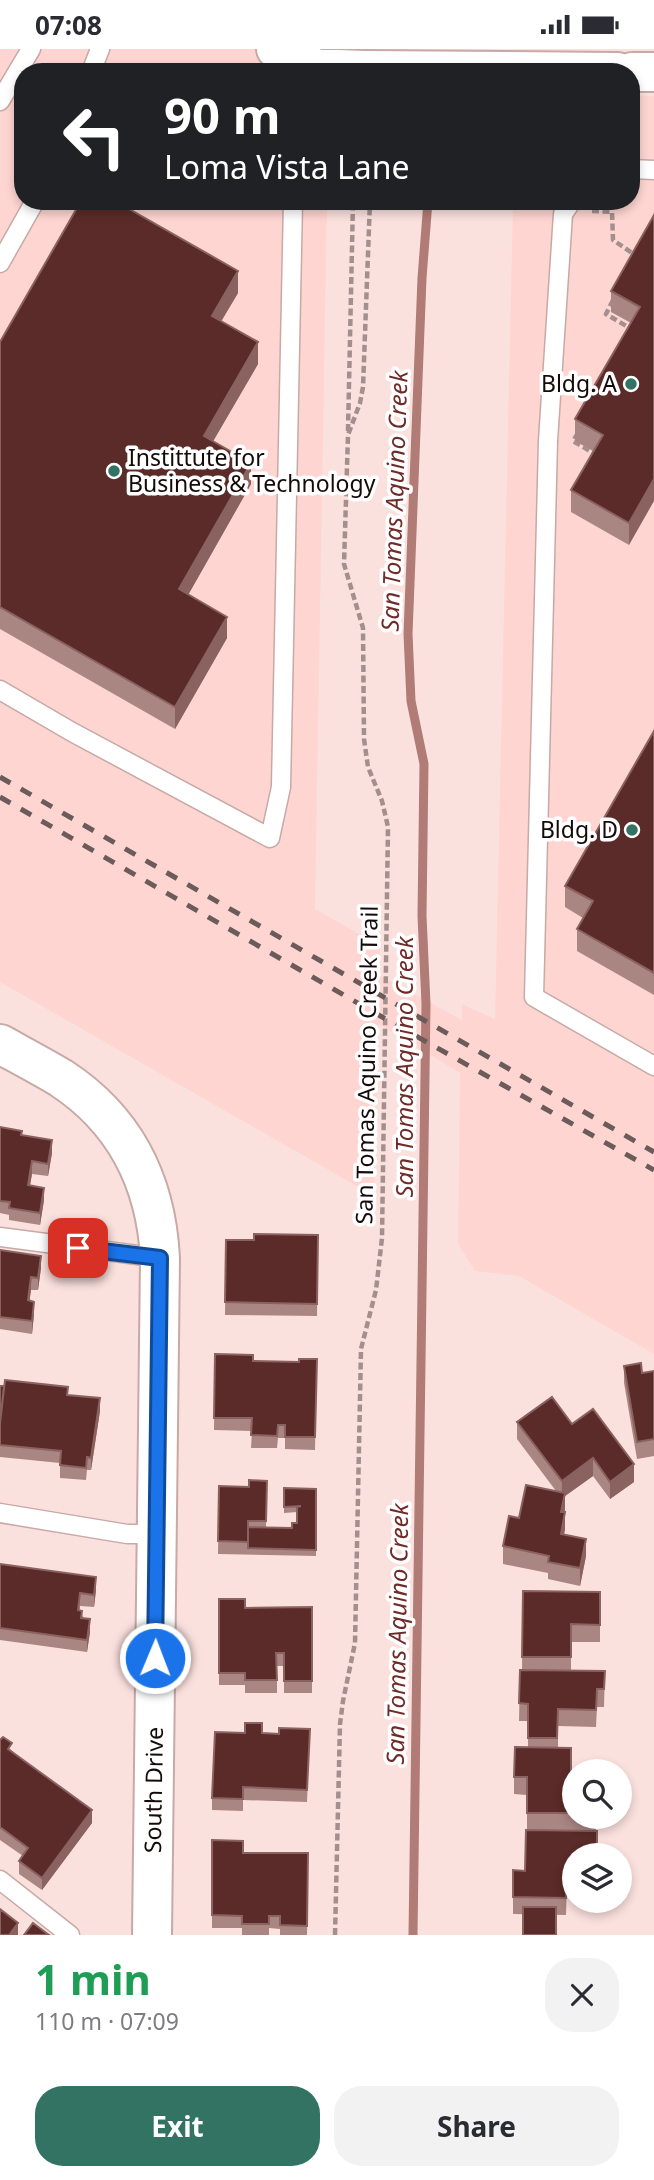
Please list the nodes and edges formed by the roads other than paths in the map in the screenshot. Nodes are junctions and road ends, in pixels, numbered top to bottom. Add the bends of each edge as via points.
1 (274, 49) edge
2 (430, 49) edge
3 (304, 63) edge
4 (393, 63) edge
5 (14, 78) edge
6 (0, 101) edge
7 (30, 210) edge
8 (293, 210) edge
9 (570, 210) edge
10 (0, 263) edge
11 (0, 690) edge
12 (0, 1044) edge
13 (654, 1066) edge
14 (0, 1237) edge
15 (160, 1258) junction
16 (0, 1513) edge
17 (157, 1534) junction
18 (0, 1880) edge
19 (70, 1935) edge
20 (152, 1935) edge

1 - 3 street
2 - 4 street
5 - 6 lane
7 - 10 lane
8 - 11 lane via 281,787 270,838
9 - 13 lane via 563,214 548,441 534,997
12 - 15 street, South Drive via 62,1079 98,1109 127,1143 146,1182 158,1223
14 - 15 lane
15 - 17 street, South Drive
16 - 17 lane via 127,1534
17 - 20 street, South Drive
18 - 19 lane

